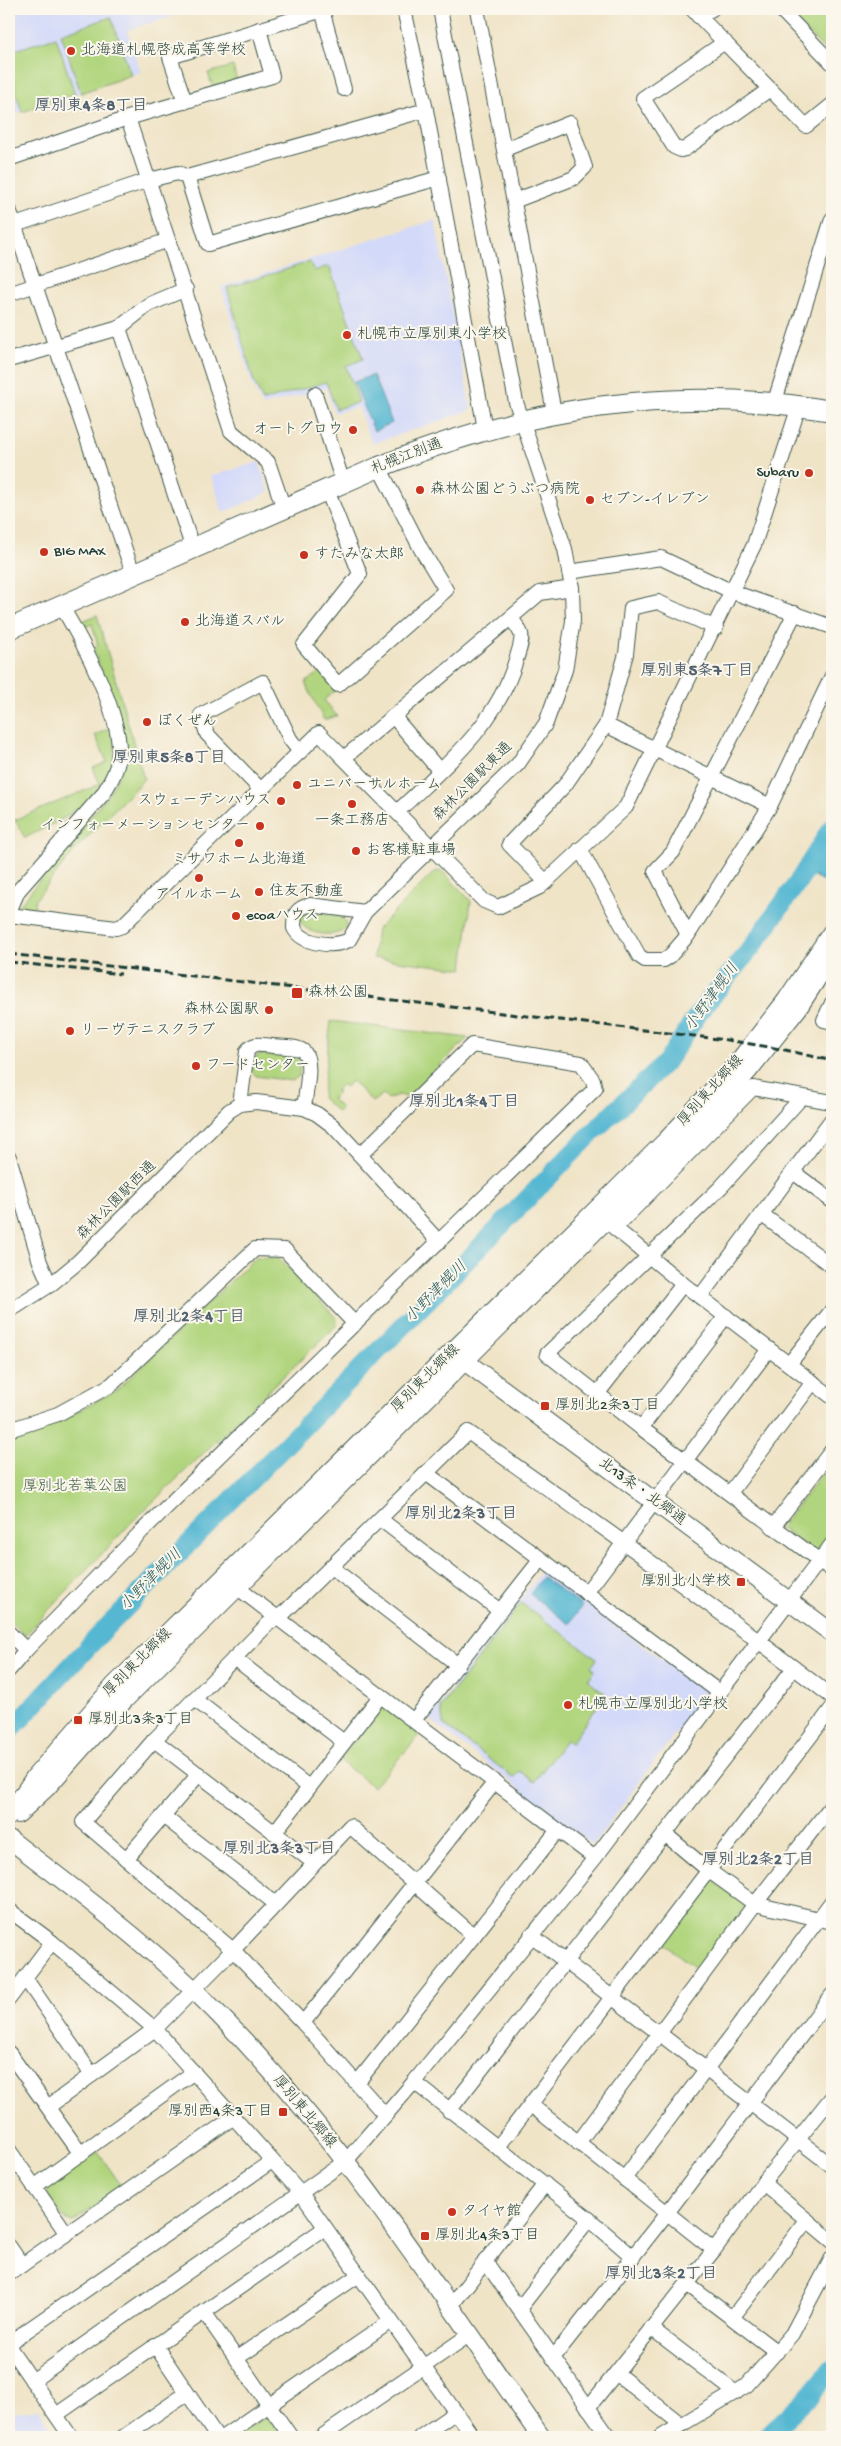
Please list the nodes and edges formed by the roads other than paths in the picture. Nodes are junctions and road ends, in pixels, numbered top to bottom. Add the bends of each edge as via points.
1 (324, 9) edge
2 (404, 9) edge
3 (440, 9) edge
4 (477, 9) edge
5 (712, 9) edge
6 (780, 9) edge
7 (695, 12) edge
8 (259, 30) junction
9 (724, 42) junction
10 (832, 63) edge
11 (344, 89) dead end
12 (770, 89) junction
13 (185, 102) junction
14 (832, 105) edge
15 (426, 110) junction
16 (128, 118) junction
17 (504, 149) junction
18 (9, 159) edge
19 (188, 177) junction
20 (439, 178) junction
21 (149, 180) junction
22 (514, 200) junction
23 (9, 210) edge
24 (832, 219) edge
25 (11, 226) edge
26 (169, 240) junction
27 (35, 285) junction
28 (186, 289) junction
29 (9, 294) edge
30 (119, 328) junction
31 (55, 346) junction
32 (9, 360) edge
33 (315, 394) dead end
34 (774, 404) junction
35 (799, 406) junction
36 (832, 411) edge
37 (554, 412) junction
38 (521, 420) junction
39 (485, 429) junction
40 (379, 467) junction
41 (335, 487) junction
42 (284, 509) junction
43 (193, 549) junction
44 (569, 572) junction
45 (134, 576) junction
46 (572, 588) junction
47 (733, 592) junction
48 (62, 607) junction
49 (795, 613) junction
50 (511, 618) junction
51 (832, 627) edge
52 (716, 628) junction
53 (9, 629) edge
54 (832, 676) edge
55 (393, 716) junction
56 (606, 725) junction
57 (654, 747) junction
58 (300, 752) junction
59 (344, 758) junction
60 (439, 770) junction
61 (712, 777) junction
62 (261, 790) junction
63 (770, 806) junction
64 (397, 812) junction
65 (431, 848) junction
66 (580, 849) junction
67 (546, 882) junction
68 (365, 912) junction
69 (9, 914) edge
70 (832, 932) edge
71 (688, 935) junction
72 (832, 955) edge
73 (832, 1004) edge
74 (832, 1022) edge
75 (802, 1096) junction
76 (832, 1102) edge
77 (240, 1104) junction
78 (304, 1108) junction
79 (832, 1119) edge
80 (360, 1154) junction
81 (9, 1157) edge
82 (793, 1172) junction
83 (832, 1201) edge
84 (761, 1214) junction
85 (610, 1224) junction
86 (439, 1242) junction
87 (650, 1257) junction
88 (832, 1266) edge
89 (683, 1284) junction
90 (50, 1285) junction
91 (700, 1297) junction
92 (832, 1310) edge
93 (9, 1312) edge
94 (726, 1316) junction
95 (354, 1324) junction
96 (769, 1349) junction
97 (458, 1356) junction
98 (789, 1364) junction
99 (813, 1382) junction
100 (598, 1393) junction
101 (832, 1397) edge
102 (641, 1428) junction
103 (9, 1430) edge
104 (832, 1450) edge
105 (686, 1459) junction
106 (426, 1473) junction
107 (730, 1494) junction
108 (654, 1501) junction
109 (380, 1519) junction
110 (773, 1527) junction
111 (624, 1542) junction
112 (832, 1544) edge
113 (541, 1559) junction
114 (820, 1560) junction
115 (331, 1567) junction
116 (832, 1570) edge
117 (231, 1582) junction
118 (586, 1593) junction
119 (789, 1600) junction
120 (500, 1611) junction
121 (277, 1618) junction
122 (9, 1633) edge
123 (832, 1633) edge
124 (759, 1640) junction
125 (26, 1650) junction
126 (234, 1658) junction
127 (458, 1665) junction
128 (794, 1668) junction
129 (9, 1670) edge
130 (720, 1692) junction
131 (380, 1695) junction
132 (832, 1697) edge
133 (194, 1699) junction
134 (832, 1708) edge
135 (414, 1720) junction
136 (154, 1740) junction
137 (344, 1742) junction
138 (199, 1774) junction
139 (496, 1782) junction
140 (309, 1787) junction
141 (832, 1805) edge
142 (9, 1816) edge
143 (164, 1816) junction
144 (9, 1822) edge
145 (558, 1830) junction
146 (274, 1832) junction
147 (665, 1834) junction
148 (9, 1839) edge
149 (594, 1858) junction
150 (126, 1859) junction
151 (314, 1863) junction
152 (708, 1870) junction
153 (416, 1884) junction
154 (832, 1901) edge
155 (276, 1904) junction
156 (755, 1904) junction
157 (9, 1910) edge
158 (825, 1921) edge
159 (474, 1936) junction
160 (531, 1936) junction
161 (52, 1942) junction
162 (234, 1950) junction
163 (566, 1963) junction
164 (25, 1978) junction
165 (194, 1990) junction
166 (832, 1994) edge
167 (611, 1999) junction
168 (9, 2000) edge
169 (303, 2023) junction
170 (155, 2029) junction
171 (660, 2034) junction
172 (9, 2053) edge
173 (705, 2069) junction
174 (194, 2072) junction
175 (92, 2075) junction
176 (414, 2082) junction
177 (358, 2083) junction
178 (832, 2097) edge
179 (750, 2104) junction
180 (530, 2105) junction
181 (48, 2107) junction
182 (449, 2111) junction
183 (385, 2116) junction
184 (234, 2117) junction
185 (798, 2140) junction
186 (578, 2142) junction
187 (498, 2148) junction
188 (9, 2150) edge
189 (81, 2154) junction
190 (272, 2160) junction
191 (346, 2161) junction
192 (832, 2166) edge
193 (624, 2178) junction
194 (762, 2183) junction
195 (544, 2184) junction
196 (34, 2187) junction
197 (301, 2193) junction
198 (667, 2213) junction
199 (589, 2219) junction
200 (807, 2220) junction
201 (325, 2228) junction
202 (67, 2234) junction
203 (832, 2241) edge
204 (9, 2246) edge
205 (714, 2250) junction
206 (633, 2257) junction
207 (832, 2258) edge
208 (485, 2261) junction
209 (22, 2265) junction
210 (9, 2274) edge
211 (359, 2275) junction
212 (687, 2284) junction
213 (450, 2307) junction
214 (519, 2309) junction
215 (204, 2312) junction
216 (732, 2318) junction
217 (391, 2321) junction
218 (651, 2328) junction
219 (469, 2335) junction
220 (9, 2345) edge
221 (156, 2345) junction
222 (777, 2352) junction
223 (237, 2358) junction
224 (553, 2358) junction
225 (423, 2367) junction
226 (616, 2373) junction
227 (32, 2381) junction
228 (188, 2393) junction
229 (736, 2393) junction
230 (269, 2405) junction
231 (588, 2408) junction
232 (456, 2412) junction
233 (56, 2415) junction
234 (682, 2425) junction
235 (71, 2437) edge
236 (123, 2437) edge
237 (217, 2437) edge
238 (222, 2437) edge
239 (292, 2437) edge
240 (321, 2437) edge
241 (420, 2437) edge
242 (473, 2437) edge
243 (541, 2437) edge
244 (609, 2437) edge
245 (661, 2437) edge

1 - 8 street
1 - 11 street
2 - 15 street
3 - 38 street, 森林公園駅東通
4 - 17 street
5 - 7 street
6 - 10 street
7 - 9 street
8 - 13 street via 272,76
8 - 13 street via 170,57
9 - 12 street
9 - 12 street via 643,98 674,147 685,149
12 - 14 street via 806,126
13 - 16 street
15 - 19 street
15 - 20 street
16 - 18 street
16 - 21 street
17 - 22 street
17 - 22 street via 570,123 585,167 574,178
19 - 20 street via 208,244
19 - 21 street via 178,173
20 - 39 street
21 - 25 street
21 - 26 street
22 - 37 street
23 - 25 street
24 - 34 street
25 - 27 street
26 - 27 street
26 - 28 street
27 - 29 street
27 - 31 street
28 - 30 street via 148,305
28 - 42 street via 231,431 268,462
30 - 31 street
30 - 43 street
31 - 32 street
31 - 45 street
33 - 41 street
34 - 35 highway, 札幌江別通
34 - 37 highway, 札幌江別通 via 657,400
35 - 36 highway, 札幌江別通
35 - 47 street via 754,545
37 - 38 highway, 札幌江別通
38 - 39 highway, 札幌江別通
38 - 44 street, 森林公園駅東通 via 565,549
39 - 40 highway, 札幌江別通
40 - 41 highway, 札幌江別通
40 - 41 street via 446,590 338,685 304,645 360,574
41 - 42 highway, 札幌江別通
42 - 43 highway, 札幌江別通
43 - 45 highway, 札幌江別通
44 - 46 street, 森林公園駅東通
44 - 47 street via 661,558
45 - 48 highway, 札幌江別通
46 - 50 street via 543,592
46 - 65 street, 森林公園駅東通 via 573,621 564,670 546,723 518,764
47 - 49 street
47 - 52 street
48 - 53 highway, 札幌江別通
48 - 69 street via 81,638 114,718 119,757 114,776 103,794 18,891
49 - 51 street
49 - 61 street
50 - 55 street
50 - 60 street via 521,638 504,691 483,726
52 - 56 street via 658,602 631,608 626,654
52 - 57 street
54 - 63 street
55 - 59 street
55 - 60 street
56 - 57 street
56 - 67 street via 565,785 509,844
57 - 61 street
57 - 66 street via 626,807
58 - 59 street via 319,733
58 - 62 street
58 - 62 street via 290,740 263,682 201,715 206,734
59 - 64 street
60 - 64 street
61 - 63 street
61 - 71 street via 673,852 655,872
62 - 69 street via 122,926 116,928
63 - 71 street
64 - 65 street
65 - 67 street via 492,906 498,907 540,888
65 - 68 street, 森林公園駅東通
66 - 67 street
66 - 71 street via 639,956 645,960 664,960
68 - 68 street, 森林公園駅東通 via 353,935 343,943 306,940 294,928 294,916 303,906
70 - 97 main road, 厚別東北郷線 via 786,1001 736,1065
72 - 85 main road, 厚別東北郷線 via 798,1008 748,1071
73 - 74 street via 824,1020
75 - 76 street
75 - 85 street via 753,1088
75 - 87 street via 721,1187
77 - 78 street via 256,1102
77 - 78 street via 247,1051 260,1044 299,1049 306,1055
77 - 90 street, 森林公園駅西通 via 229,1111 78,1262
78 - 80 street via 324,1119
79 - 82 street
80 - 86 street
80 - 86 street via 472,1045 581,1063 593,1080 595,1089
81 - 90 street via 40,1262
82 - 83 street
82 - 84 street
84 - 88 street
84 - 91 street
85 - 87 street
85 - 97 main road, 厚別東北郷線
86 - 95 street
87 - 89 street
87 - 100 street via 548,1354
89 - 91 street
89 - 100 street
90 - 93 street, 森林公園駅西通
91 - 94 street
92 - 98 street
94 - 96 street
94 - 102 street
95 - 103 street via 285,1250 255,1249 111,1385 58,1414
95 - 125 street via 142,1531
96 - 98 street
96 - 105 street
97 - 108 main road, 北13条・北郷通
97 - 117 main road, 厚別東北郷線
98 - 99 street
99 - 101 street
99 - 107 street
100 - 102 street
102 - 105 street
104 - 110 street
105 - 107 street
105 - 108 street
106 - 109 street
106 - 111 street via 468,1432
106 - 113 street
107 - 110 street
108 - 111 street
108 - 119 main road, 北13条・北郷通
109 - 115 street
109 - 120 street
110 - 114 street
111 - 118 street
111 - 124 street
112 - 114 street
113 - 118 street
113 - 120 street
114 - 116 street
114 - 119 street
115 - 121 street
115 - 127 street
117 - 121 street
117 - 142 main road, 厚別東北郷線 via 115,1684 35,1777
117 - 144 main road, 厚別東北郷線 via 46,1788
118 - 130 street
119 - 123 main road, 北13条・北郷通
119 - 124 street
120 - 127 street
121 - 126 street
121 - 131 street
122 - 125 street
124 - 128 street
124 - 130 street
125 - 129 street
126 - 133 street
126 - 137 street
127 - 135 street
128 - 132 street
128 - 147 street
130 - 149 street
131 - 135 street
131 - 137 street
133 - 136 street
133 - 140 street
134 - 152 street
135 - 139 street
136 - 138 street
136 - 150 street via 83,1822
137 - 140 street
138 - 143 street
138 - 146 street
139 - 145 street
139 - 153 street
140 - 146 street
141 - 156 street
143 - 150 street
143 - 155 street
145 - 149 street
145 - 159 street
146 - 151 street
147 - 152 street
147 - 163 street
148 - 165 main road, 厚別東北郷線 via 108,1915
149 - 160 street
150 - 162 street
151 - 153 street via 350,1826
151 - 155 street
152 - 156 street
152 - 167 street
153 - 159 street
153 - 169 street
154 - 158 street
155 - 162 street
156 - 158 street
156 - 171 street
157 - 161 street
158 - 173 street
159 - 177 street
160 - 163 street
160 - 176 street
161 - 164 street
161 - 170 street
162 - 165 street
162 - 169 street
163 - 167 street
163 - 182 street
164 - 168 street
164 - 175 street
165 - 170 street
165 - 191 main road, 厚別東北郷線 via 259,2059
166 - 179 street
167 - 171 street
167 - 180 street
169 - 177 street
170 - 174 street
170 - 175 street
171 - 173 street
171 - 186 street
172 - 181 street
173 - 179 street
173 - 193 street
174 - 184 street
174 - 189 street
175 - 181 street
176 - 182 street
176 - 183 street
177 - 183 street
178 - 185 street
179 - 185 street
179 - 198 street
180 - 186 street
180 - 187 street
181 - 189 street
182 - 187 street
183 - 191 street
184 - 190 street
184 - 202 street
185 - 192 street
185 - 194 street
186 - 193 street
187 - 195 street
188 - 196 street
189 - 196 street
190 - 197 street
190 - 220 street
191 - 197 street
191 - 213 main road, 厚別東北郷線
193 - 198 street
194 - 200 street
194 - 205 street
195 - 199 street
195 - 208 street
196 - 202 street
197 - 201 street
197 - 227 street
198 - 205 street
198 - 206 street
199 - 206 street
199 - 214 street
200 - 203 street
200 - 216 street
201 - 211 street
201 - 215 street
202 - 209 street
204 - 209 street
205 - 212 street
206 - 224 street
207 - 222 street via 792,2334
208 - 213 street
208 - 214 street
209 - 210 street
211 - 217 street
211 - 223 street
212 - 216 street
212 - 218 street
213 - 219 main road, 厚別東北郷線
214 - 224 street
215 - 221 street
215 - 223 street
216 - 222 street
217 - 225 street
217 - 230 street
218 - 226 street
218 - 229 street
219 - 225 street
219 - 243 main road, 厚別東北郷線
220 - 227 street
221 - 228 street
221 - 233 street
222 - 229 street
223 - 230 street
224 - 231 street
225 - 232 street
225 - 240 street
226 - 231 street
226 - 234 street
227 - 233 street
228 - 236 street
228 - 237 street
229 - 234 street
230 - 238 street
230 - 239 street
231 - 244 street
232 - 241 street
232 - 242 street
233 - 235 street
234 - 245 street

